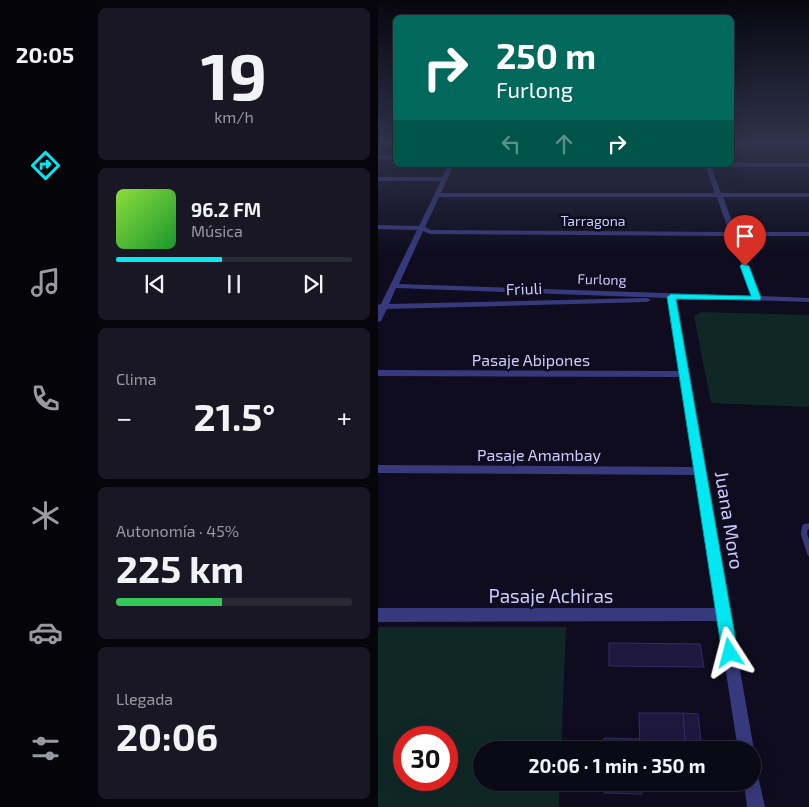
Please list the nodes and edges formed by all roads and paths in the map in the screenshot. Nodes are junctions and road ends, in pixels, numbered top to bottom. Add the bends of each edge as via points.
1 (443, 181) edge
2 (714, 181) edge
3 (436, 195) junction
4 (719, 195) junction
5 (810, 195) edge
6 (378, 227) edge
7 (421, 228) junction
8 (733, 234) junction
9 (810, 234) edge
10 (393, 286) junction
11 (671, 297) junction
12 (756, 298) junction
13 (810, 300) edge
14 (381, 307) edge
15 (378, 319) edge
16 (378, 373) edge
17 (684, 374) junction
18 (378, 469) edge
19 (700, 471) junction
20 (810, 526) edge
21 (810, 553) edge
22 (724, 614) junction
23 (378, 615) edge
24 (745, 741) edge
25 (753, 791) edge
26 (756, 807) edge

1 - 3 street
2 - 4 street
3 - 4 street
3 - 7 street
4 - 5 street
4 - 8 street
6 - 7 street, Tarragona
7 - 8 street, Tarragona via 430,232
7 - 10 street
8 - 9 street, Tarragona
8 - 12 street
10 - 11 street, Furlong
10 - 14 street
11 - 12 street, Furlong
11 - 14 street, Friuli
11 - 17 street, Juana Moro
12 - 13 street, Furlong
14 - 15 street
16 - 17 street, Pasaje Abipones
17 - 19 street, Juana Moro
18 - 19 street, Pasaje Amambay
19 - 22 street, Juana Moro
20 - 21 lane via 805,528 804,534
22 - 23 street, Pasaje Achiras
22 - 24 street, Juana Moro
25 - 26 street

